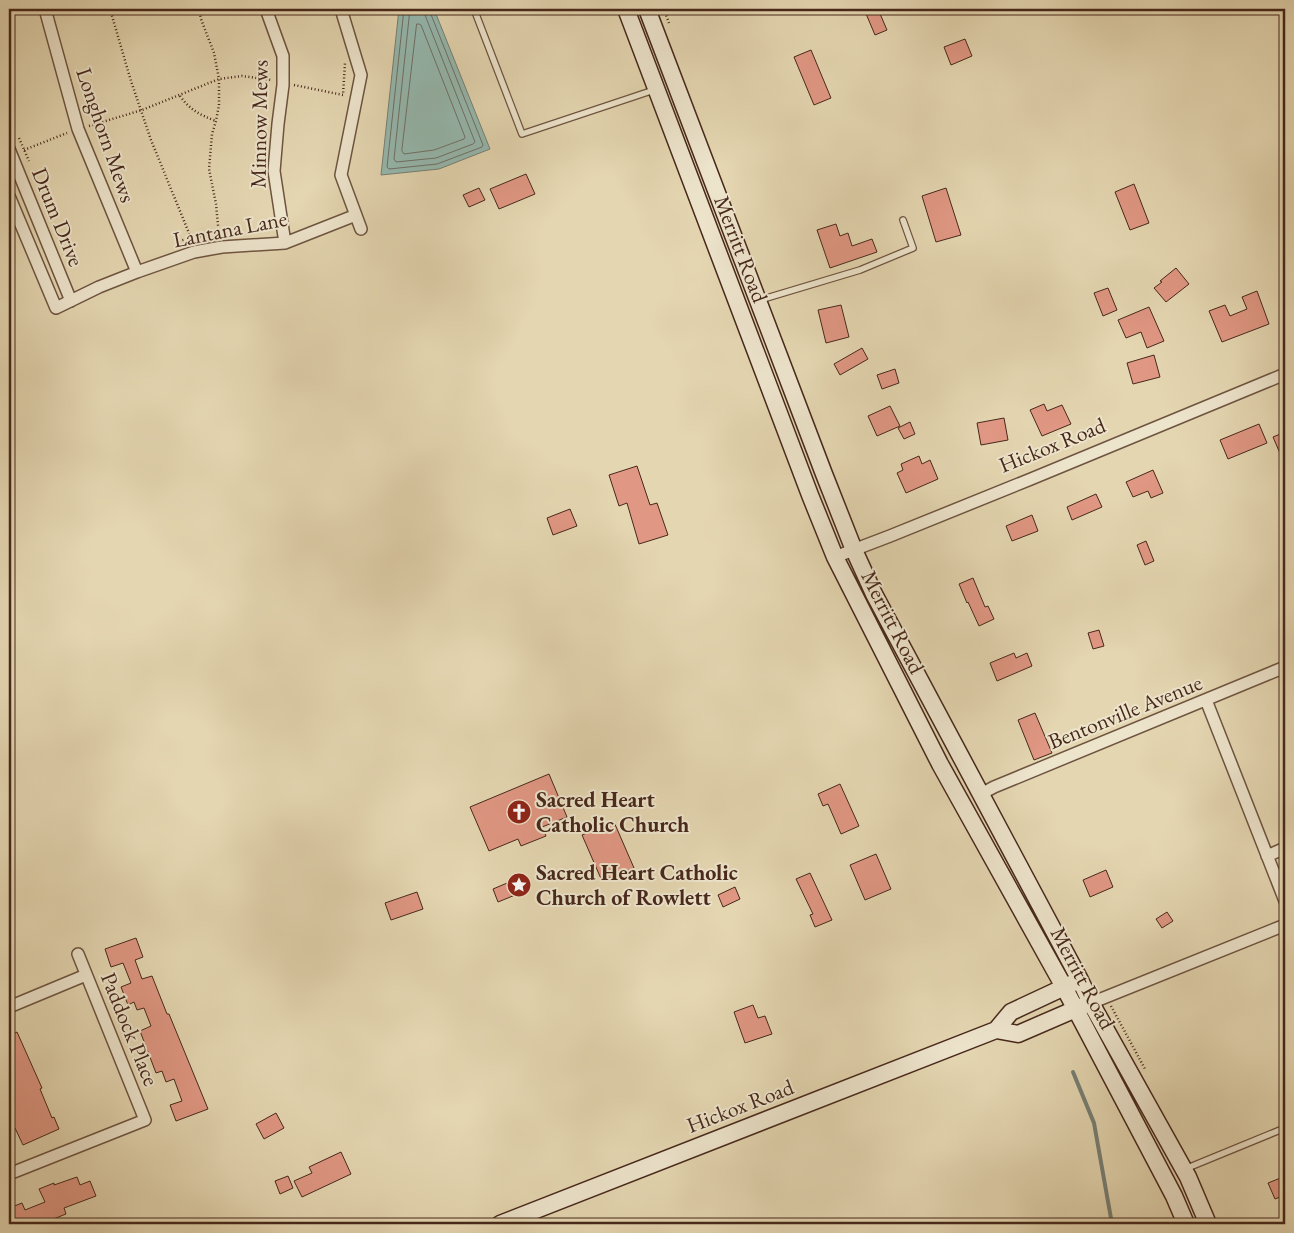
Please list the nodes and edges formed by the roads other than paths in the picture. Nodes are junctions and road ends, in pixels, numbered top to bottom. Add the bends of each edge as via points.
1 (45, 9) edge
2 (266, 9) edge
3 (341, 9) edge
4 (474, 9) edge
5 (626, 9) edge
6 (647, 9) edge
7 (656, 89) junction
8 (10, 153) edge
9 (9, 196) edge
10 (356, 215) junction
11 (903, 220) dead end
12 (362, 229) dead end
13 (285, 243) junction
14 (137, 272) junction
15 (758, 300) junction
16 (71, 301) junction
17 (56, 308) joint
18 (1285, 374) edge
19 (854, 550) junction
20 (835, 557) junction
21 (1285, 667) edge
22 (1206, 700) junction
23 (981, 794) junction
24 (1285, 848) edge
25 (1267, 856) junction
26 (1285, 901) edge
27 (1285, 924) edge
28 (78, 954) dead end
29 (86, 975) junction
30 (1080, 980) junction
31 (1064, 987) junction
32 (1091, 1003) junction
33 (9, 1006) edge
34 (1075, 1010) junction
35 (996, 1030) junction
36 (1285, 1128) edge
37 (10, 1170) edge
38 (1183, 1170) junction
39 (500, 1224) edge
40 (1186, 1224) edge
41 (1208, 1224) edge

1 - 14 street, Longhorn Mews via 78,129
2 - 13 street, Minnow Mews via 283,56 274,172
3 - 10 street via 361,75 341,175
4 - 7 lane via 522,134
5 - 7 street, Merritt Road
6 - 15 street, Merritt Road
7 - 20 street, Merritt Road
8 - 16 street, Drum Drive
9 - 17 street, Drum Drive
10 - 12 street
10 - 13 street, Lantana Lane
11 - 15 lane via 913,248 860,270
13 - 14 street, Lantana Lane via 194,252
14 - 16 street, Lantana Lane
15 - 19 street, Merritt Road
16 - 17 street, Lantana Lane
18 - 19 street, Hickox Road
19 - 20 street, Hickox Road
19 - 23 street, Merritt Road via 874,594
20 - 31 street, Merritt Road via 940,764
21 - 22 street, Bentonville Avenue
22 - 23 street, Bentonville Avenue
22 - 25 street
23 - 30 street, Merritt Road
24 - 25 street
25 - 26 street
27 - 32 street
28 - 29 street, Paddock Place
29 - 33 street
29 - 37 street, Paddock Place via 145,1120
30 - 31 street, Hickox Road
30 - 32 street, Merritt Road
31 - 34 street, Merritt Road
31 - 35 street, Hickox Road via 1011,1012
32 - 34 street, Hickox Road
32 - 38 street, Merritt Road
34 - 35 street, Hickox Road via 1018,1034
34 - 40 street, Merritt Road
35 - 39 street, Hickox Road
36 - 38 lane
38 - 41 street, Merritt Road

